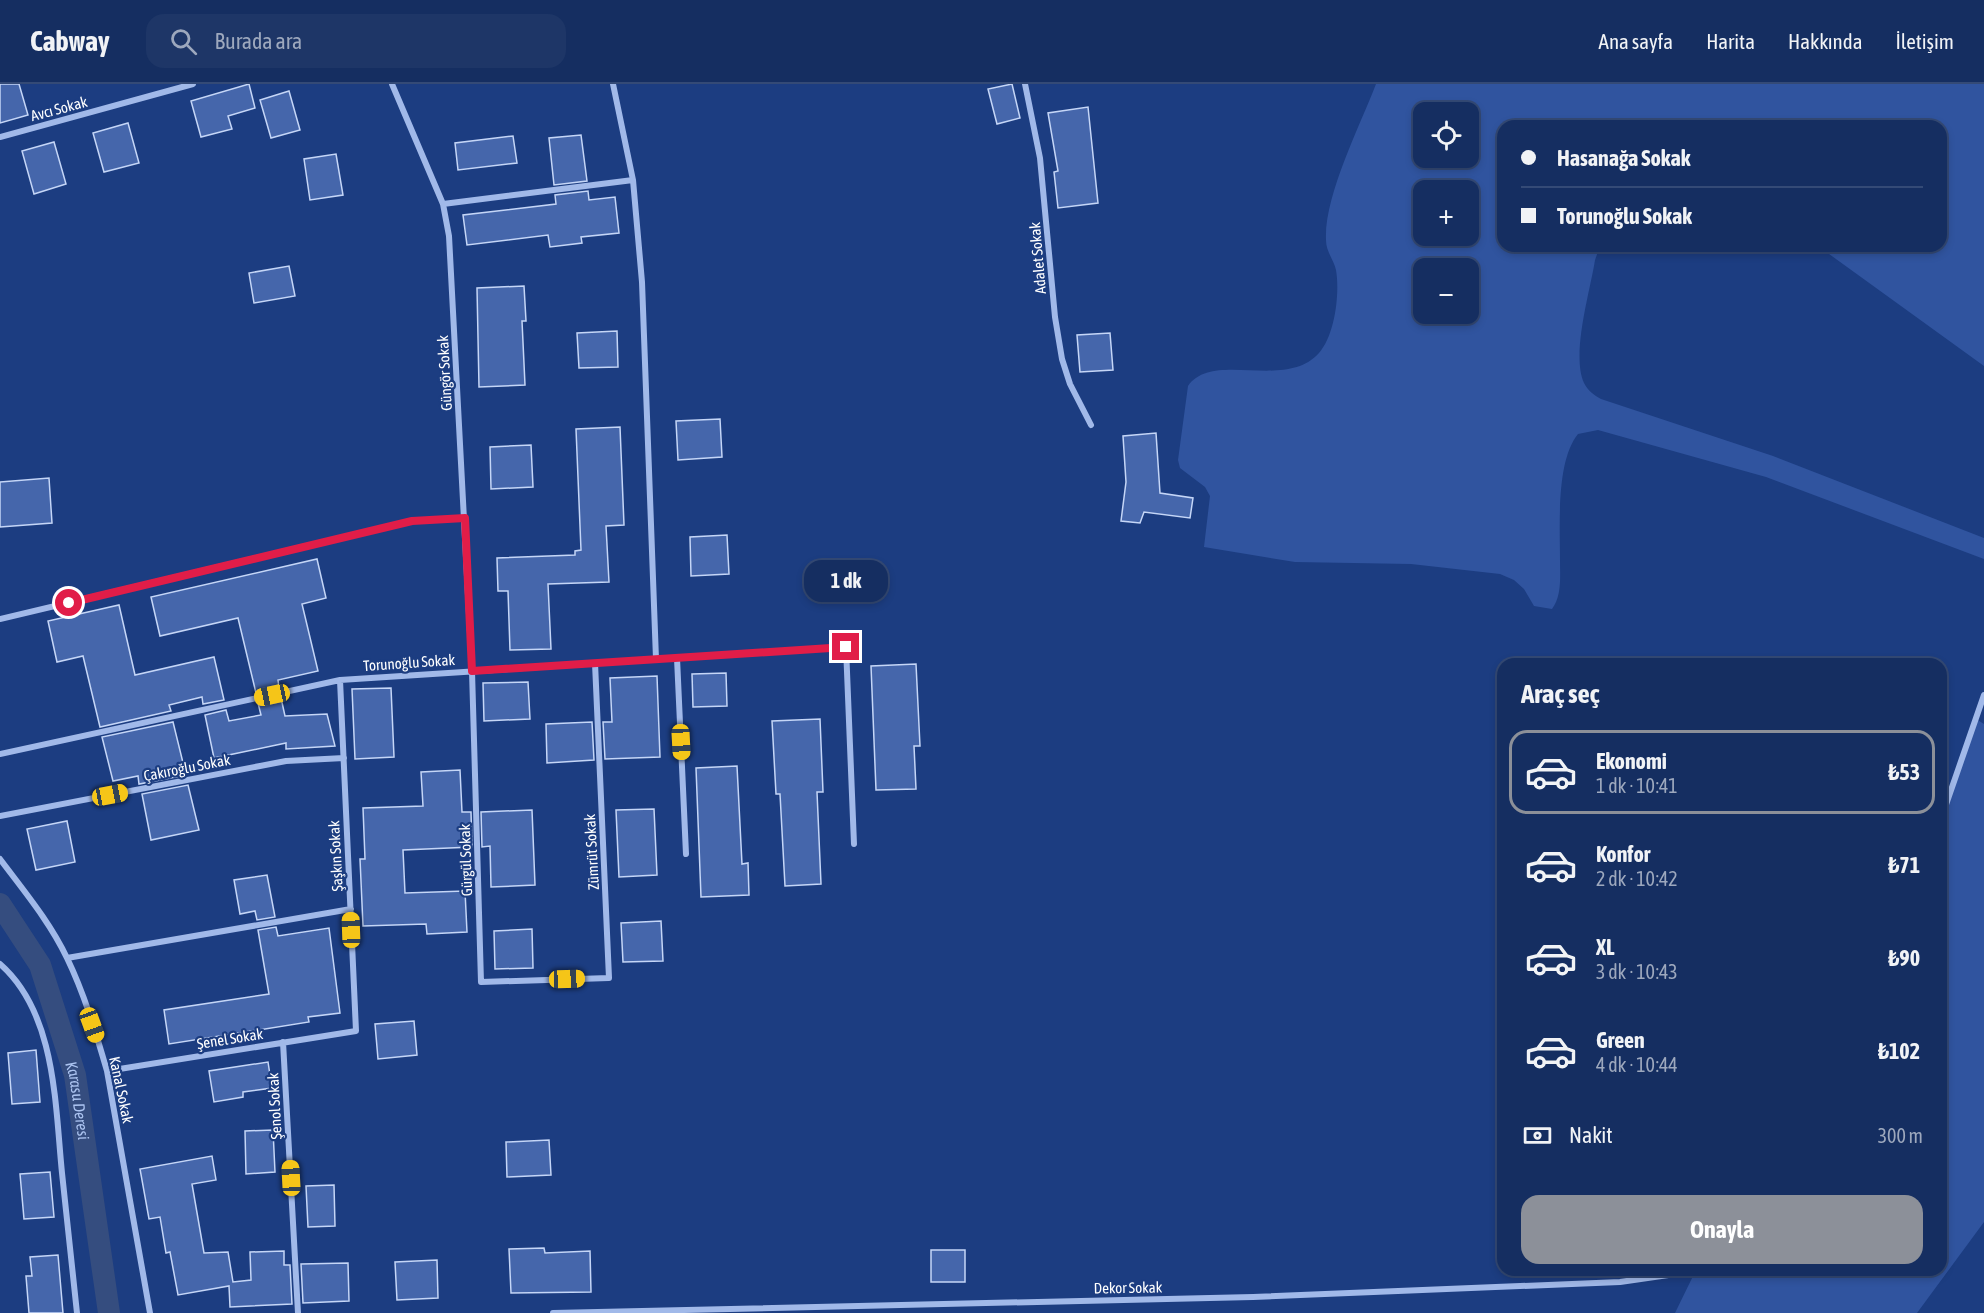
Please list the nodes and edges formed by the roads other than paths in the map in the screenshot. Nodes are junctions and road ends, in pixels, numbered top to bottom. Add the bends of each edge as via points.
1 (193, 84) edge
2 (393, 84) edge
3 (613, 84) edge
4 (1025, 84) edge
5 (0, 137) edge
6 (633, 180) junction
7 (443, 204) junction
8 (1091, 425) dead end
9 (465, 518) junction
10 (0, 619) edge
11 (677, 658) junction
12 (656, 659) junction
13 (595, 663) junction
14 (472, 671) junction
15 (340, 680) junction
16 (1984, 695) edge
17 (0, 754) edge
18 (344, 758) junction
19 (1947, 802) edge
20 (0, 816) edge
21 (854, 844) dead end
22 (686, 854) dead end
23 (0, 859) edge
24 (351, 909) junction
25 (67, 958) junction
26 (0, 964) edge
27 (546, 980) joint
28 (356, 1031) joint
29 (283, 1042) junction
30 (107, 1071) junction
31 (1662, 1276) edge
32 (77, 1313) edge
33 (150, 1313) edge
34 (298, 1313) edge
35 (553, 1313) edge

1 - 5 street, Avcı Sokak
2 - 7 street, Güngör Sokak
3 - 6 street
4 - 8 street, Adalet Sokak via 1040,158 1062,359
6 - 7 street
6 - 12 street via 642,282
7 - 9 street, Güngör Sokak via 449,236
9 - 10 street via 412,521
9 - 14 street, Güngör Sokak
11 - 12 street, Torunoğlu Sokak
11 - 21 street, Torunoğlu Sokak via 846,647
11 - 22 street
12 - 13 street, Torunoğlu Sokak
13 - 14 street, Torunoğlu Sokak
13 - 27 street, Zümrüt Sokak via 609,978
14 - 15 street, Torunoğlu Sokak
14 - 27 street, Gürgül Sokak via 481,982
15 - 17 street, Torunoğlu Sokak
15 - 18 street, Şaşkın Sokak
16 - 19 street
18 - 20 street, Çakıroğlu Sokak via 286,761
18 - 24 street, Şaşkın Sokak
23 - 25 street, Kanal Sokak
24 - 25 street
24 - 28 street, Şaşkın Sokak
25 - 30 street, Kanal Sokak
26 - 32 street via 26,996 38,1022 49,1064
28 - 29 street, Şenel Sokak
29 - 30 street, Şenel Sokak
29 - 34 street, Şenol Sokak
30 - 33 street, Kanal Sokak
31 - 35 street, Dekor Sokak via 1620,1282 1253,1297

